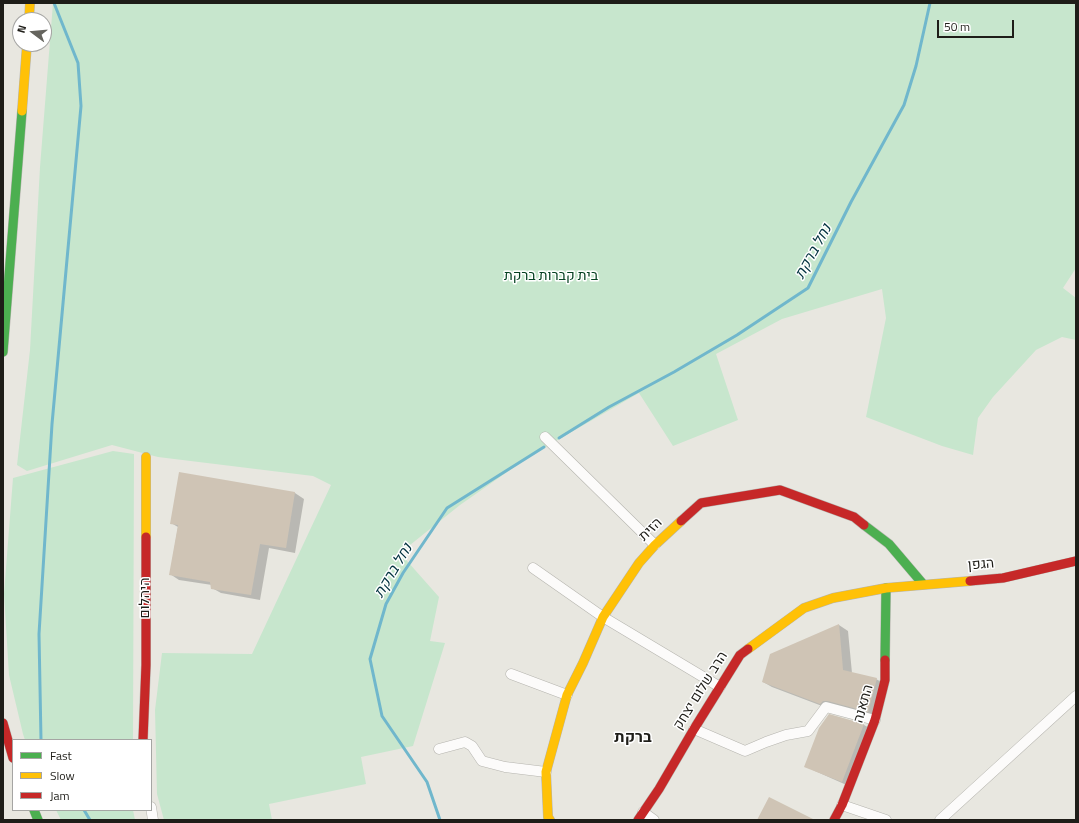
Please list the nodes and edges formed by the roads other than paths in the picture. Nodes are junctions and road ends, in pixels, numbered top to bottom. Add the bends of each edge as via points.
1 (26, 52) edge
2 (3, 352) edge
3 (546, 437) dead end
4 (146, 457) dead end
5 (655, 545) junction
6 (1076, 561) edge
7 (533, 568) dead end
8 (922, 584) junction
9 (886, 588) junction
10 (603, 617) junction
11 (511, 674) dead end
12 (720, 687) junction
13 (567, 695) junction
14 (1076, 696) edge
15 (875, 720) junction
16 (3, 723) edge
17 (694, 729) junction
18 (143, 739) edge
19 (439, 749) dead end
20 (12, 754) edge
21 (546, 772) junction
22 (842, 805) junction
23 (640, 816) edge
24 (550, 820) edge
25 (654, 820) edge
26 (834, 820) edge
27 (886, 820) edge
28 (940, 820) edge

1 - 2 street
3 - 5 street
4 - 18 street, היהלום via 146,665
5 - 8 street, הזית via 702,503 780,490 854,517 889,544
5 - 10 street, הזית via 639,563
6 - 8 street, הגפן via 1002,578
7 - 10 street
8 - 9 street, הגפן
9 - 12 street, הרב שלום יצחק via 833,598 804,608 740,655
9 - 15 street, התאנה via 886,680
10 - 12 street
10 - 13 street, הזית
11 - 13 street
12 - 17 street, הרב שלום יצחק
13 - 21 street, הזית
14 - 28 street
15 - 17 street via 826,707 808,731 766,742 745,751
15 - 22 street, התאנה
16 - 20 street
17 - 23 street, הרב שלום יצחק
19 - 21 street via 465,742 472,746 482,761 505,767
21 - 24 street, הזית
22 - 26 street, התאנה
22 - 27 street
23 - 25 street

